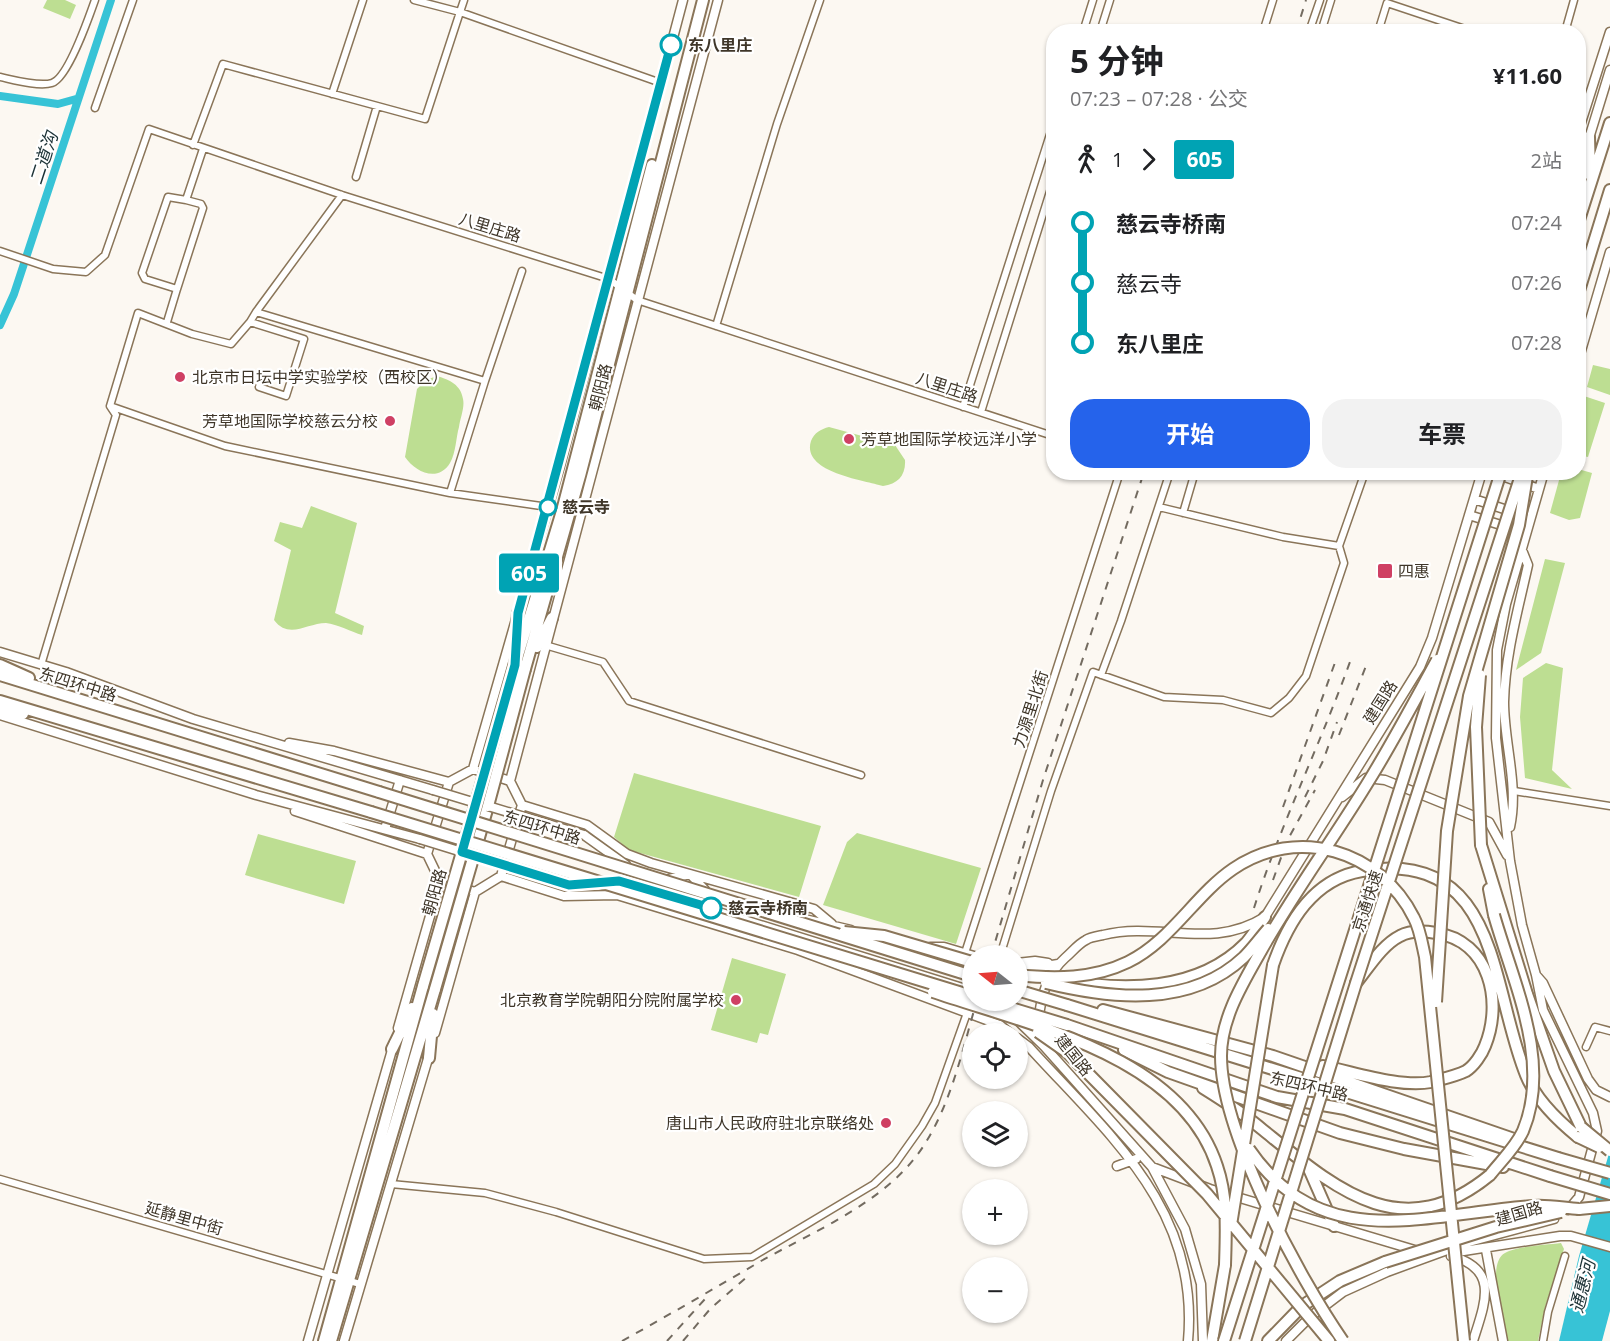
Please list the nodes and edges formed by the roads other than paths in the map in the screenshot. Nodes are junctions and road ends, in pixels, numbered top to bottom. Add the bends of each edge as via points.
1 (95, 0) edge
2 (133, 0) edge
3 (363, 0) edge
4 (414, 0) edge
5 (464, 0) edge
6 (683, 0) edge
7 (695, 0) edge
8 (703, 0) edge
9 (718, 0) edge
10 (820, 0) edge
11 (1093, 0) edge
12 (1110, 0) edge
13 (1274, 0) edge
14 (1320, 0) edge
15 (1331, 0) edge
16 (1574, 0) edge
17 (460, 12) junction
18 (1086, 24) edge
19 (1102, 24) edge
20 (1266, 24) edge
21 (1312, 24) edge
22 (1324, 24) edge
23 (1380, 24) edge
24 (1450, 24) edge
25 (1567, 24) edge
26 (1610, 32) edge
27 (1610, 70) edge
28 (0, 77) edge
29 (661, 83) junction
30 (332, 94) junction
31 (377, 106) junction
32 (1586, 107) edge
33 (95, 108) dead end
34 (1610, 123) edge
35 (1590, 137) junction
36 (193, 145) junction
37 (1046, 146) edge
38 (203, 149) junction
39 (1586, 149) edge
40 (356, 177) dead end
41 (1590, 184) junction
42 (1610, 190) edge
43 (342, 195) junction
44 (1586, 197) edge
45 (186, 200) junction
46 (1046, 204) edge
47 (3, 252) edge
48 (1610, 252) edge
49 (1586, 268) edge
50 (522, 271) dead end
51 (609, 279) junction
52 (177, 289) junction
53 (623, 290) junction
54 (638, 300) junction
55 (256, 312) junction
56 (167, 322) junction
57 (250, 322) junction
58 (716, 326) junction
59 (1586, 334) edge
60 (485, 381) junction
61 (260, 384) dead end
62 (110, 405) junction
63 (963, 407) junction
64 (981, 412) junction
65 (1046, 434) edge
66 (1118, 480) edge
67 (1167, 480) edge
68 (1193, 480) edge
69 (1362, 480) edge
70 (1479, 480) edge
71 (1499, 480) edge
72 (1514, 480) edge
73 (1519, 480) edge
74 (1526, 480) edge
75 (1542, 480) edge
76 (1539, 489) junction
77 (450, 493) junction
78 (1473, 500) junction
79 (548, 507) junction
80 (1159, 507) junction
81 (1183, 513) junction
82 (1469, 515) junction
83 (1531, 518) junction
84 (1527, 533) junction
85 (1339, 546) junction
86 (1522, 550) junction
87 (518, 613) junction
88 (552, 618) junction
89 (1484, 638) junction
90 (1448, 642) junction
91 (545, 645) junction
92 (0, 652) edge
93 (0, 665) edge
94 (41, 665) junction
95 (520, 667) junction
96 (0, 675) edge
97 (1101, 675) junction
98 (67, 696) junction
99 (0, 700) edge
100 (0, 710) edge
101 (0, 716) edge
102 (61, 720) junction
103 (239, 733) junction
104 (473, 769) junction
105 (861, 775) dead end
106 (400, 780) junction
107 (510, 781) junction
108 (449, 782) junction
109 (1514, 791) junction
110 (255, 795) junction
111 (476, 802) junction
112 (522, 805) junction
113 (488, 806) junction
114 (1610, 806) edge
115 (1331, 809) junction
116 (385, 829) junction
117 (1509, 836) junction
118 (1482, 845) junction
119 (462, 852) junction
120 (427, 854) junction
121 (474, 855) junction
122 (1509, 861) junction
123 (690, 874) junction
124 (501, 876) junction
125 (669, 879) junction
126 (440, 882) junction
127 (705, 890) junction
128 (475, 892) junction
129 (809, 908) junction
130 (1282, 913) junction
131 (785, 914) junction
132 (1265, 916) junction
133 (833, 925) junction
134 (818, 929) junction
135 (975, 945) edge
136 (1003, 945) edge
137 (813, 948) junction
138 (911, 948) junction
139 (926, 952) junction
140 (962, 955) edge
141 (962, 957) edge
142 (962, 958) edge
143 (1028, 962) edge
144 (1058, 964) junction
145 (1028, 971) edge
146 (1492, 972) junction
147 (962, 973) edge
148 (920, 974) junction
149 (1028, 975) edge
150 (1536, 975) junction
151 (1028, 977) edge
152 (1059, 979) junction
153 (1356, 983) junction
154 (423, 986) junction
155 (962, 988) edge
156 (435, 989) junction
157 (962, 993) edge
158 (1028, 993) edge
159 (1068, 1005) junction
160 (1008, 1011) edge
161 (1021, 1011) edge
162 (967, 1013) junction
163 (1020, 1022) junction
164 (994, 1023) edge
165 (1610, 1031) edge
166 (1091, 1033) junction
167 (1434, 1033) junction
168 (1028, 1046) edge
169 (1044, 1046) junction
170 (1586, 1047) dead end
171 (392, 1049) junction
172 (1273, 1056) junction
173 (429, 1058) junction
174 (1184, 1076) junction
175 (1610, 1097) edge
176 (1237, 1132) junction
177 (1579, 1132) junction
178 (1610, 1151) edge
179 (1545, 1154) junction
180 (1143, 1157) junction
181 (1132, 1160) junction
182 (1117, 1166) dead end
183 (1152, 1167) junction
184 (1524, 1168) junction
185 (1309, 1169) junction
186 (1610, 1173) edge
187 (0, 1179) edge
188 (391, 1184) junction
189 (1610, 1194) edge
190 (1610, 1206) edge
191 (1579, 1209) junction
192 (1334, 1226) junction
193 (1610, 1247) edge
194 (1486, 1250) junction
195 (1432, 1255) junction
196 (1565, 1256) dead end
197 (1225, 1265) junction
198 (329, 1275) junction
199 (351, 1281) junction
200 (308, 1341) edge
201 (324, 1341) edge
202 (331, 1341) edge
203 (344, 1341) edge
204 (1188, 1341) edge
205 (1203, 1341) edge
206 (1212, 1341) edge
207 (1224, 1341) edge
208 (1245, 1341) edge
209 (1268, 1341) edge
210 (1286, 1341) edge
211 (1329, 1341) edge
212 (1343, 1341) edge
213 (1464, 1341) edge
214 (1473, 1341) edge
215 (1503, 1341) edge
216 (1543, 1341) edge

1 - 28 street via 60,79 50,84
2 - 33 street
3 - 30 street
4 - 17 street
5 - 17 street
6 - 29 street, 朝阳路
7 - 53 highway, 朝阳路
8 - 53 highway, 朝阳路
9 - 54 street, 朝阳路
10 - 58 street via 777,124
11 - 18 street
12 - 19 street
13 - 20 street
14 - 21 street
15 - 22 street
16 - 25 street
17 - 29 street
17 - 31 street via 425,119
23 - 24 street via 1387,3
26 - 32 street
27 - 35 street
29 - 51 street, 朝阳路
30 - 31 street
30 - 36 street via 223,64
31 - 40 street
34 - 41 highway
35 - 39 street
35 - 41 highway
36 - 38 street, 八里庄路
36 - 47 street, 八里庄路 via 148,129 105,255 86,272 53,269
37 - 63 street
38 - 43 street, 八里庄路
38 - 45 street
41 - 44 highway
42 - 49 highway
43 - 51 street, 八里庄路
43 - 55 street
45 - 52 street via 203,208
45 - 52 street via 168,197 142,273 145,279
46 - 64 street
48 - 59 street
50 - 60 street
51 - 53 street, 八里庄路
51 - 79 street, 朝阳路
52 - 56 street
53 - 54 street, 八里庄路
53 - 95 highway, 朝阳路
54 - 58 street, 八里庄路
54 - 88 street, 朝阳路
55 - 57 street
55 - 60 street
56 - 57 street via 192,334 231,344
56 - 62 street via 138,313
57 - 61 street via 304,339 286,396 259,387
58 - 63 street, 八里庄路
60 - 77 street
62 - 77 street via 225,446
62 - 94 street via 116,415
63 - 64 street, 八里庄路
64 - 65 street, 八里庄路
66 - 135 street, 力源里北街
67 - 80 street
68 - 81 street
69 - 85 street
70 - 78 street
71 - 90 highway, 京通快速, bridge
72 - 76 street
73 - 153 highway, 京通快速, bridge
74 - 89 highway, bridge via 1519,525
75 - 76 street
76 - 83 street
77 - 79 street
78 - 82 street
78 - 83 street
79 - 87 street, 朝阳路
80 - 81 street
80 - 97 street
81 - 85 street
82 - 84 street
82 - 115 street, 建国路 via 1420,667
83 - 84 street
84 - 86 street
85 - 97 street via 1344,563 1306,676 1271,713 1223,700 1164,697
86 - 109 street via 1528,565 1507,662 1504,700
86 - 117 street via 1506,604 1495,675 1496,738
87 - 95 highway
87 - 104 street, 朝阳路
88 - 91 street, 朝阳路
88 - 95 highway
89 - 118 highway, bridge via 1476,727
89 - 167 highway, bridge via 1469,696 1447,831
90 - 130 highway, bridge via 1370,779
90 - 207 highway, 京通快速, bridge
91 - 105 street via 603,662 629,701
91 - 107 street, 朝阳路
92 - 94 street, 东四环中路
93 - 98 highway
94 - 103 street, 东四环中路
95 - 111 highway, 朝阳路, bridge
95 - 113 highway, 朝阳路, bridge
96 - 98 highway, 东四环中路
97 - 136 street via 1093,672
98 - 134 highway, 东四环中路, bridge
99 - 102 highway
100 - 102 highway
101 - 110 street
102 - 137 highway, bridge
103 - 106 street, 东四环中路
103 - 108 street, 东四环中路 via 334,751
104 - 107 street
104 - 108 street
106 - 111 street, 东四环中路, bridge
106 - 116 street
107 - 112 street
108 - 120 street
109 - 114 street
109 - 117 street
110 - 116 street
110 - 120 street
111 - 113 street, 东四环中路, bridge
111 - 119 highway, 朝阳路, bridge
112 - 123 street, 东四环中路 via 587,825 627,854
112 - 124 street
113 - 121 highway, 朝阳路, bridge
113 - 125 street, 东四环中路, bridge via 584,835 624,865
115 - 122 street via 1344,793 1366,778 1385,780 1489,822
115 - 132 street, 建国路
116 - 119 street, bridge
117 - 122 street
118 - 177 highway via 1527,994
118 - 185 highway, bridge via 1494,915 1529,1039 1534,1072 1532,1103 1522,1132 1490,1175 1464,1194 1440,1204 1416,1208 1373,1205
119 - 121 street, bridge
119 - 154 highway, 朝阳路, bridge
120 - 126 street
121 - 148 street, bridge via 569,885 619,881
121 - 156 highway, 朝阳路, bridge
122 - 150 street
123 - 125 street
123 - 127 street
123 - 129 street, 东四环中路
124 - 128 street
124 - 162 street via 564,896 617,895 798,950
125 - 127 street, 东四环中路
126 - 128 street
126 - 171 street, 朝阳路
127 - 131 street, 东四环中路
128 - 173 street, 朝阳路
129 - 131 street
129 - 133 street, 东四环中路
130 - 151 highway, bridge via 1243,958 1218,975 1178,991 1150,997 1121,997 1086,993
130 - 176 highway, bridge via 1239,989 1226,1022 1221,1054 1224,1088
131 - 133 street, 东四环中路
132 - 144 street, 建国路 via 1246,928 1225,934 1120,931 1087,939
132 - 152 highway via 1246,942 1224,961 1194,975 1141,987
133 - 138 street, 东四环中路
134 - 141 highway, bridge via 884,936
134 - 147 highway, 东四环中路, bridge
137 - 157 highway, bridge
137 - 163 highway, bridge
138 - 139 street, 东四环中路
138 - 140 street, 东四环中路 via 944,947
139 - 142 street, 东四环中路
139 - 148 street
143 - 144 street
144 - 145 street
144 - 169 street, 建国路 via 1039,1006 1038,1023
146 - 153 highway via 1468,948 1441,934 1413,932 1387,946
146 - 172 highway via 1491,1032 1482,1053 1468,1070 1430,1082 1406,1082
146 - 177 highway via 1503,995 1527,1077 1546,1107
146 - 197 highway, bridge via 1487,938 1468,906 1434,877 1404,868 1380,868 1355,872 1316,892 1296,914 1274,965
148 - 155 street
149 - 152 highway, bridge
150 - 175 street via 1588,1080 1596,1090
150 - 195 street, 建国路 via 1543,1010 1593,1113 1597,1131 1579,1197 1566,1213 1555,1218
152 - 167 highway, bridge via 1128,962 1150,948 1209,890 1243,863 1281,849 1319,847 1359,858 1379,872 1404,901 1415,919 1425,957
153 - 208 highway, 京通快速, bridge
154 - 171 highway
154 - 199 highway, 朝阳路
156 - 173 highway
156 - 199 highway, 朝阳路
158 - 159 highway, 东四环中路, bridge
159 - 172 highway via 1088,1005
159 - 179 highway, 东四环中路
160 - 169 street
161 - 166 highway, 东四环中路, bridge
162 - 164 street
162 - 188 street via 935,1103 895,1164 874,1184 752,1257 704,1259 485,1193
163 - 197 highway, bridge via 1074,1039 1119,1060 1150,1079 1178,1104 1200,1132 1217,1166 1227,1215
163 - 211 highway, bridge via 1068,1053 1207,1194
165 - 170 street via 1595,1027
166 - 174 highway via 1168,1072
166 - 184 highway, 东四环中路 via 1277,1097 1345,1109
167 - 213 highway, bridge
168 - 181 street
169 - 180 street, 建国路
171 - 198 street, 朝阳路
172 - 179 highway via 1501,1132
173 - 188 street, 朝阳路
174 - 184 highway via 1340,1133 1484,1165
174 - 185 highway via 1238,1110
176 - 191 highway, bridge via 1259,1164 1286,1189 1315,1207 1348,1218 1399,1223 1536,1206
176 - 212 highway, bridge via 1305,1280
177 - 178 highway, bridge
179 - 186 highway, 东四环中路, bridge
180 - 181 street
180 - 183 street, 建国路
181 - 182 street
181 - 204 street via 1155,1192 1170,1223 1191,1312
183 - 192 street via 1210,1189
183 - 205 street, 建国路 via 1185,1229 1201,1284
184 - 189 highway, 东四环中路, bridge
185 - 192 highway
187 - 198 street, 延静里中街
188 - 199 street, 朝阳路
190 - 191 highway
191 - 209 highway, bridge via 1533,1216 1385,1262 1340,1281 1302,1306
192 - 195 street
193 - 194 street via 1571,1236
194 - 195 street
194 - 215 street
195 - 210 street, 建国路 via 1344,1292
195 - 214 street via 1469,1262 1482,1272 1486,1288
196 - 216 street
197 - 206 highway
198 - 199 street, 延静里中街
198 - 200 street, 朝阳路
199 - 201 highway, 朝阳路
199 - 202 highway, 朝阳路
199 - 203 street, 朝阳路

